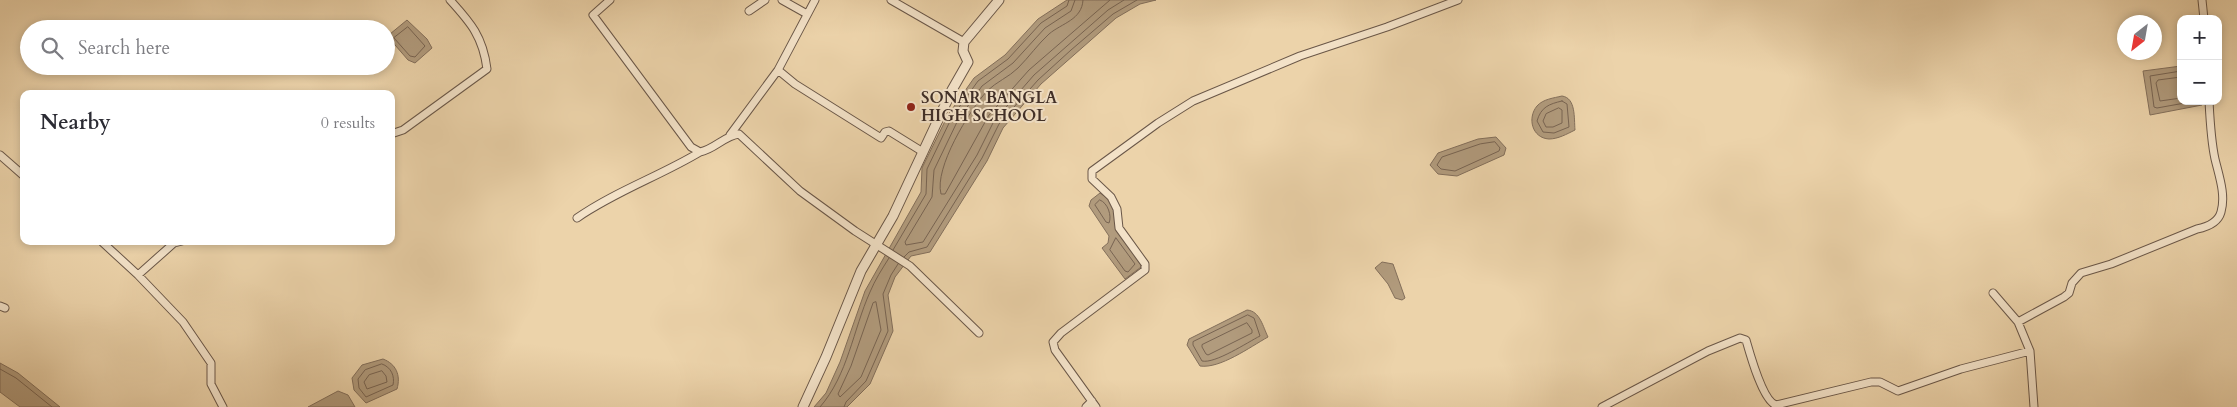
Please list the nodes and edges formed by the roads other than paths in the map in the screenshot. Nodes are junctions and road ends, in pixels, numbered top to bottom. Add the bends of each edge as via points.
1 (450, 0) edge
2 (610, 0) edge
3 (765, 0) edge
4 (782, 0) edge
5 (815, 0) edge
6 (891, 0) edge
7 (999, 0) edge
8 (1458, 0) edge
9 (2202, 0) edge
10 (749, 11) dead end
11 (807, 14) junction
12 (2204, 15) edge
13 (964, 42) junction
14 (778, 70) junction
15 (2209, 105) edge
16 (395, 133) edge
17 (730, 135) junction
18 (700, 152) junction
19 (923, 152) junction
20 (0, 156) edge
21 (20, 173) edge
22 (577, 218) dead end
23 (105, 245) edge
24 (172, 245) edge
25 (879, 246) junction
26 (138, 275) junction
27 (1993, 293) dead end
28 (2018, 322) junction
29 (979, 333) dead end
30 (2030, 351) junction
31 (1094, 404) edge
32 (223, 407) edge
33 (803, 407) edge
34 (1086, 407) edge
35 (1602, 407) edge
36 (2034, 407) edge

1 - 16 street via 473,25 487,69
2 - 18 street via 593,15 691,147
3 - 10 street
4 - 11 street
5 - 11 street
6 - 13 street
7 - 13 street
8 - 31 street via 1300,56 1193,101 1092,171 1092,179 1111,197 1117,209 1119,228 1145,264 1145,270 1053,342 1055,350
9 - 12 street
11 - 14 street
13 - 19 street via 963,51 968,62
14 - 17 street
14 - 19 street via 881,138 884,132 889,131
15 - 28 street via 2222,190 2221,213 2217,219 2206,228 2081,273 2064,298
17 - 18 street
17 - 25 street via 739,134 800,191
18 - 22 street via 672,169 600,202
19 - 25 street
20 - 21 street
23 - 26 street
24 - 26 street
25 - 29 street via 910,266
25 - 33 street via 861,271
26 - 32 street via 183,322 211,363 212,384
27 - 28 street
28 - 30 street
30 - 35 street via 1961,369 1898,391 1880,382 1871,382 1776,405 1770,401 1753,365 1746,340 1740,338
30 - 36 street
31 - 34 street

